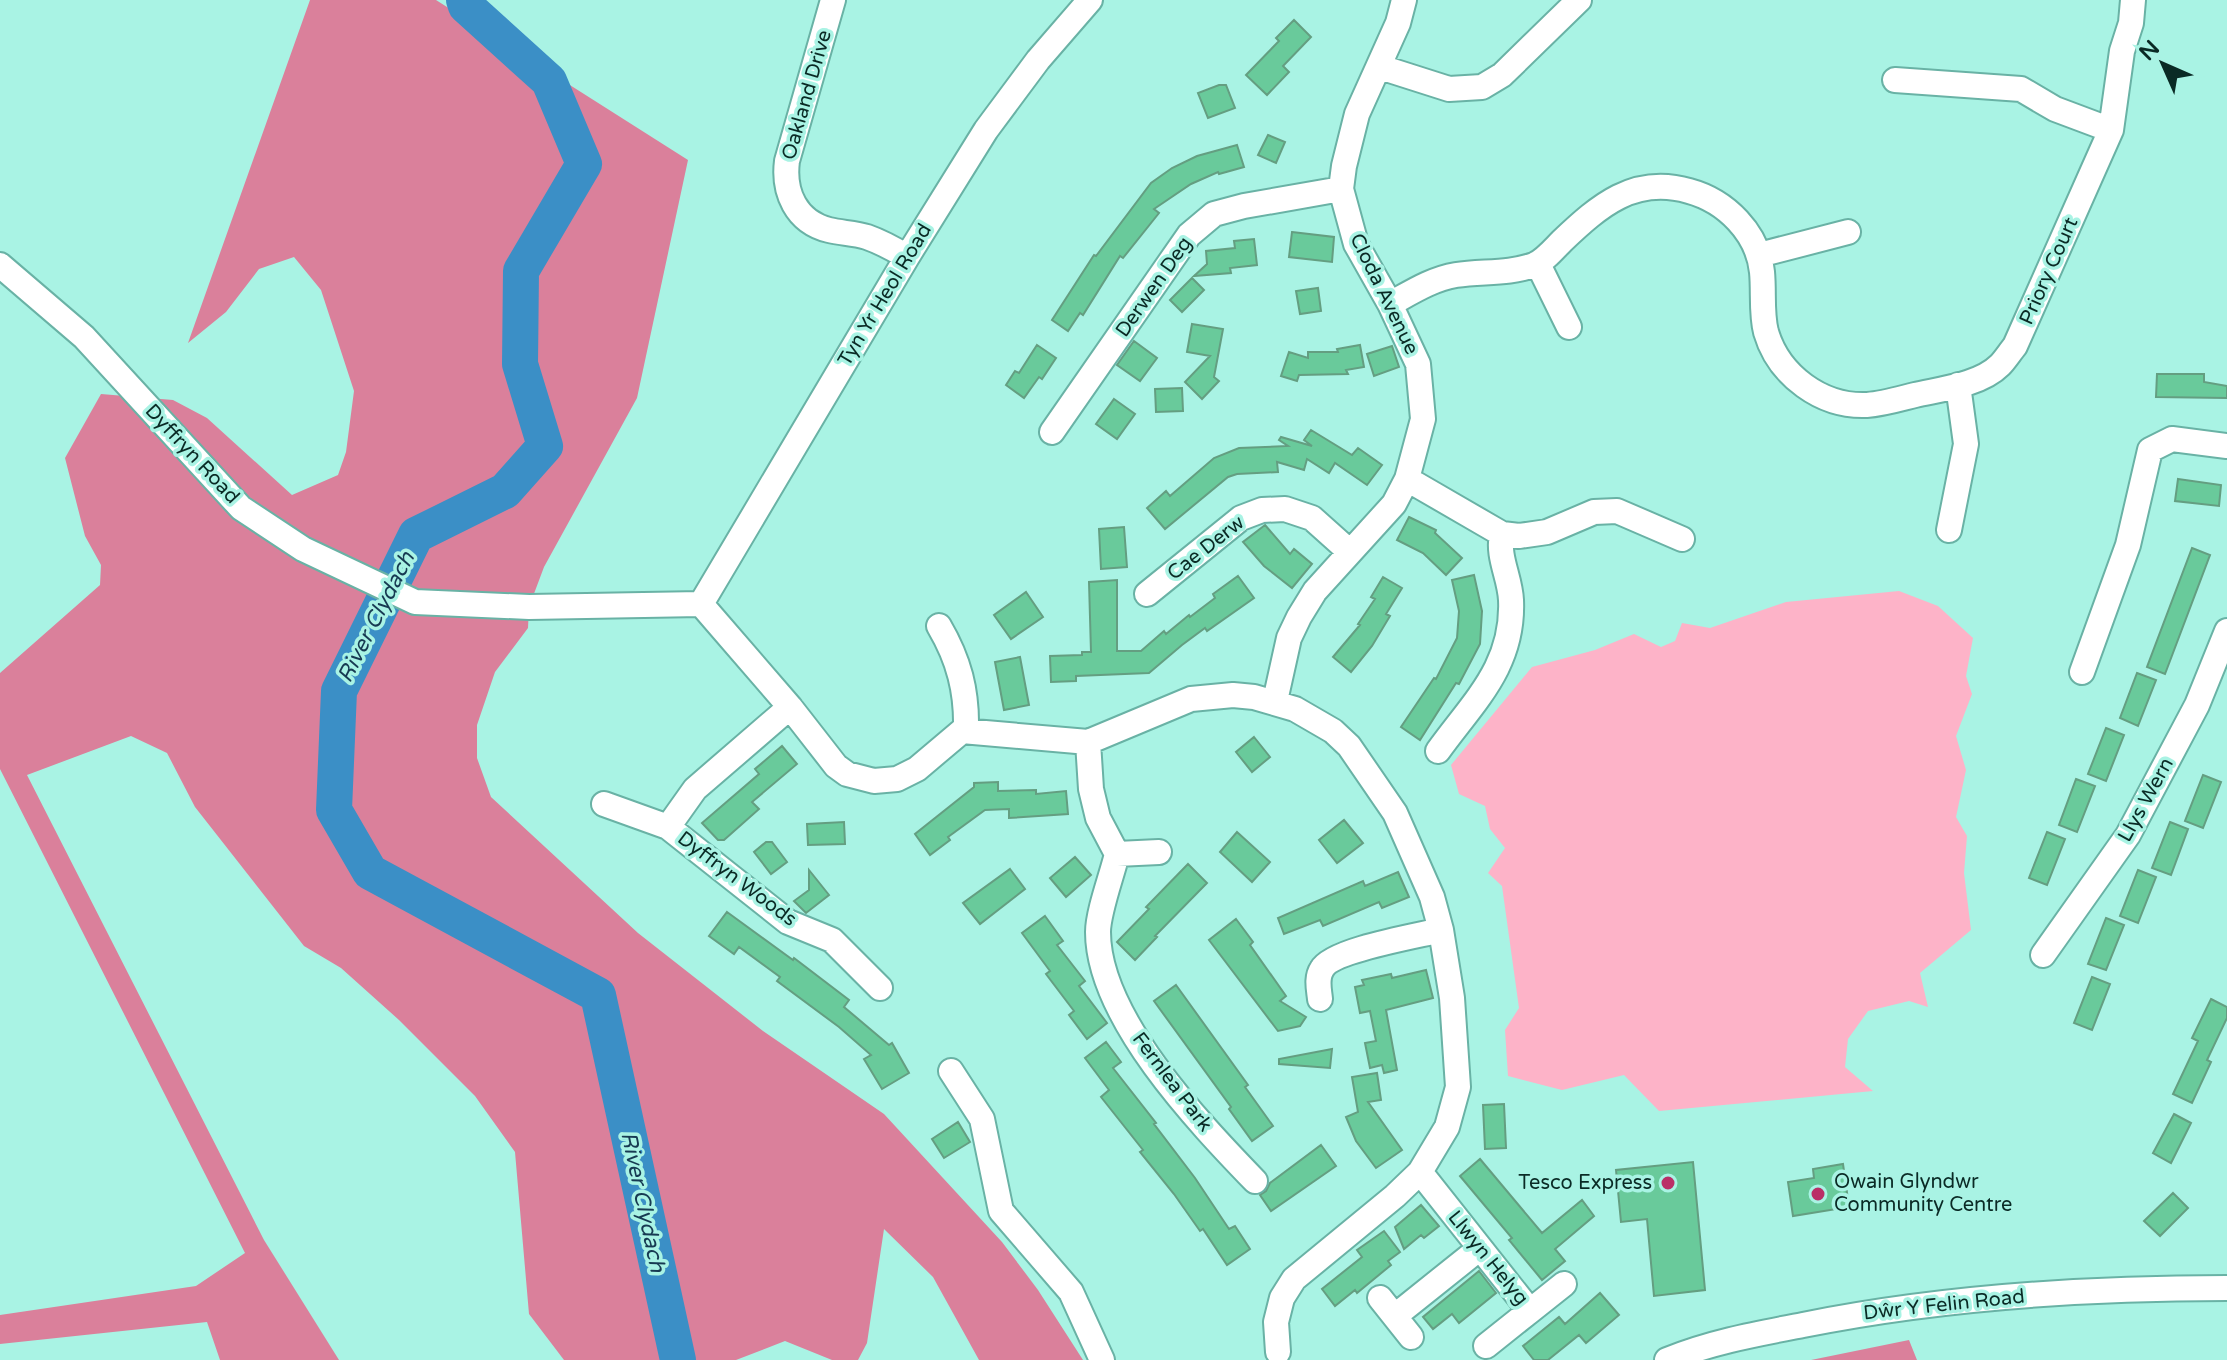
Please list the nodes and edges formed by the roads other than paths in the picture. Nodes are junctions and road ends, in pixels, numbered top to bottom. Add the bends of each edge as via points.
1 (833, 0) edge
2 (1090, 0) edge
3 (1404, 0) edge
4 (1579, 0) edge
5 (2133, 0) edge
6 (1380, 67) junction
7 (1895, 80) dead end
8 (2111, 130) junction
9 (1341, 189) junction
10 (1848, 232) dead end
11 (1759, 255) junction
12 (907, 257) junction
13 (1538, 264) junction
14 (0, 265) edge
15 (1390, 304) junction
16 (1569, 327) dead end
17 (1958, 385) junction
18 (1052, 432) dead end
19 (2227, 446) edge
20 (1407, 479) junction
21 (1949, 530) dead end
22 (1502, 534) junction
23 (1682, 539) dead end
24 (1350, 552) junction
25 (1147, 594) dead end
26 (701, 604) junction
27 (939, 626) dead end
28 (2227, 631) edge
29 (2082, 672) dead end
30 (1275, 701) junction
31 (790, 707) junction
32 (966, 730) junction
33 (1088, 742) junction
34 (1438, 751) dead end
35 (604, 804) dead end
36 (668, 827) junction
37 (1159, 852) dead end
38 (1117, 854) junction
39 (1441, 930) junction
40 (2043, 955) dead end
41 (880, 988) dead end
42 (1320, 999) dead end
43 (951, 1071) dead end
44 (1420, 1172) junction
45 (1255, 1181) dead end
46 (1480, 1248) junction
47 (1564, 1284) dead end
48 (2227, 1288) edge
49 (1530, 1311) junction
50 (1411, 1337) dead end
51 (1486, 1346) dead end
52 (1275, 1357) edge
53 (1102, 1360) edge
54 (1667, 1360) edge

1 - 12 street, Oakland Drive via 787,161 786,185 795,207 810,222 865,236
2 - 12 street, Tyn Yr Heol Road via 986,130
3 - 6 street, Cloda Avenue
4 - 6 street via 1502,75 1482,87 1449,89
5 - 8 street, Priory Court
6 - 9 street, Cloda Avenue via 1357,114
7 - 8 street via 2021,89 2055,109
8 - 17 street, Priory Court via 2015,346 1999,366
9 - 15 street, Cloda Avenue via 1356,244
9 - 18 street, Derwen Deg via 1214,214 1189,235
10 - 11 street
11 - 13 street, Priory Court via 1743,227 1718,204 1688,190 1655,187 1608,201
11 - 17 street, Priory Court via 1766,333 1781,363 1805,387 1836,401 1868,405
12 - 26 street, Tyn Yr Heol Road
13 - 15 street via 1429,282
13 - 16 street
14 - 26 street, Dyffryn Road via 84,337 241,508 303,549 415,602 529,607
15 - 20 street, Cloda Avenue via 1418,364 1423,419
17 - 21 street via 1966,444
19 - 29 street via 2172,439 2150,450 2128,545
20 - 22 street
20 - 24 street, Cloda Avenue via 1394,504
22 - 23 street via 1547,532 1594,512 1617,511
22 - 34 street via 1499,546 1511,598 1509,640 1501,664
24 - 25 street, Cae Derw via 1312,518 1285,509 1262,510 1241,518
24 - 30 street, Cloda Avenue via 1299,617
26 - 31 street
27 - 32 street via 961,671
28 - 40 street, Llys Wern via 2197,705 2128,835
30 - 33 street via 1233,695 1191,699
30 - 39 street via 1315,719 1349,746 1395,813
31 - 32 street via 836,766 874,781 907,775
31 - 36 street, Dyffryn Woods via 695,789
32 - 33 street
33 - 38 street via 1098,818
35 - 36 street, Dyffryn Woods
36 - 41 street, Dyffryn Woods via 788,922 832,940
37 - 38 street
38 - 45 street, Fernlea Park via 1098,929 1103,974 1140,1044 1189,1112
39 - 42 street via 1335,957 1320,972
39 - 44 street via 1458,1087 1447,1127
43 - 53 street via 982,1119 1001,1211 1071,1292
44 - 46 street, Llwyn Helyg
44 - 52 street via 1294,1279 1276,1322
46 - 49 street, Llwyn Helyg
46 - 50 street via 1388,1307
47 - 49 street, Llwyn Helyg
48 - 54 street, Dŵr Y Felin Road via 2130,1288 1852,1315 1725,1340
49 - 51 street

